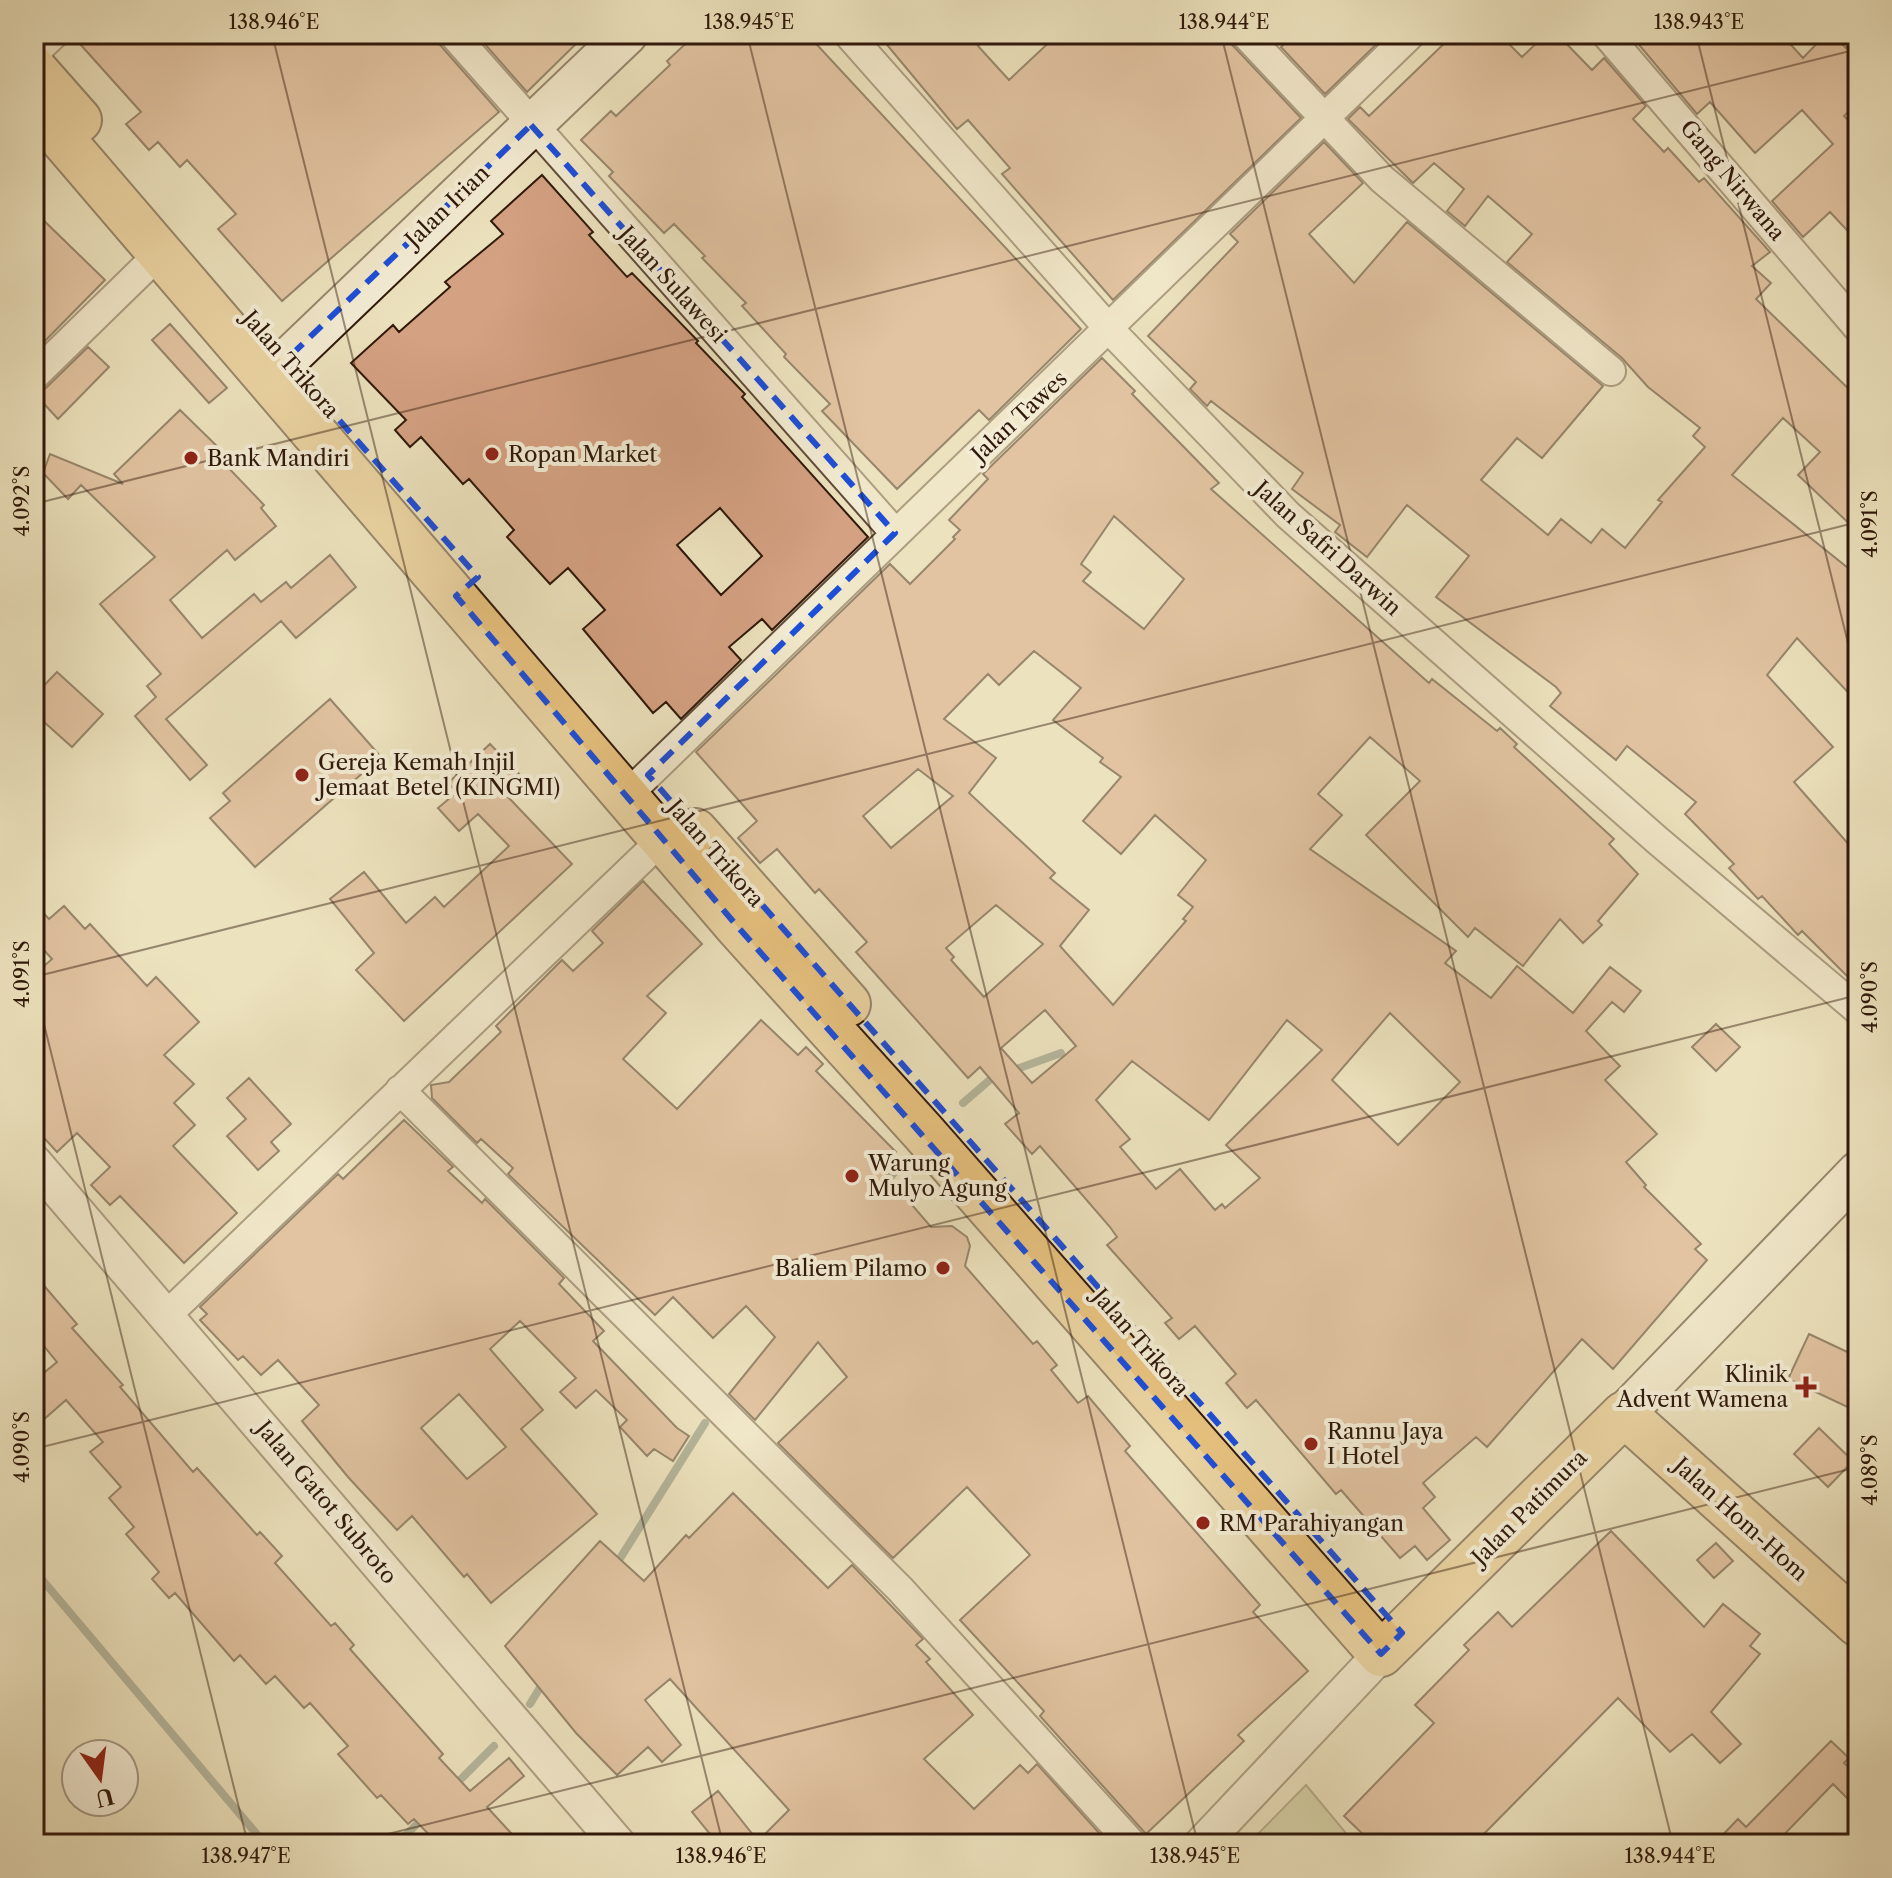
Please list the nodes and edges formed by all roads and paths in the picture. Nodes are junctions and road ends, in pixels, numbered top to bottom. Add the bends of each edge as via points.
1 (54, 34) edge
2 (453, 34) edge
3 (627, 34) edge
4 (848, 34) edge
5 (1245, 34) edge
6 (1411, 34) edge
7 (1606, 34) edge
8 (34, 53) edge
9 (34, 69) edge
10 (34, 106) edge
11 (1325, 119) junction
12 (531, 125) junction
13 (159, 254) junction
14 (1858, 328) edge
15 (1110, 330) junction
16 (277, 370) junction
17 (1611, 371) dead end
18 (34, 376) edge
19 (895, 533) junction
20 (637, 786) junction
21 (674, 828) junction
22 (1858, 1010) edge
23 (400, 1090) junction
24 (34, 1162) edge
25 (1858, 1172) edge
26 (168, 1314) junction
27 (1624, 1414) junction
28 (1858, 1624) edge
29 (1392, 1644) junction
30 (618, 1844) edge
31 (1132, 1844) edge
32 (1202, 1844) edge

1 - 8 street
2 - 12 street, Jalan Sulawesi
3 - 12 main road, Jalan Irian
4 - 15 street, Jalan Safri Darwin
5 - 11 street
6 - 11 street, Jalan Tawes
7 - 14 street, Gang Nirwana
9 - 16 highway, Jalan Trikora
10 - 13 highway, Jalan Trikora
11 - 15 street, Jalan Tawes
11 - 17 street via 1382,179
12 - 16 main road, Jalan Irian
12 - 19 street, Jalan Sulawesi
13 - 16 highway, Jalan Trikora
13 - 18 street
15 - 19 street, Jalan Tawes
15 - 22 street, Jalan Safri Darwin via 1288,515
16 - 20 highway, Jalan Trikora
19 - 20 street, Jalan Tawes
20 - 21 highway, Jalan Trikora
21 - 23 street
21 - 29 highway, Jalan Trikora via 1336,1565
23 - 26 street
23 - 31 street via 900,1589
24 - 26 street, Jalan Gatot Subroto
25 - 27 main road, Jalan Patimura
26 - 30 street, Jalan Gatot Subroto
27 - 28 highway, Jalan Hom-Hom
27 - 29 highway, Jalan Patimura
29 - 32 street, Jalan Patimura

